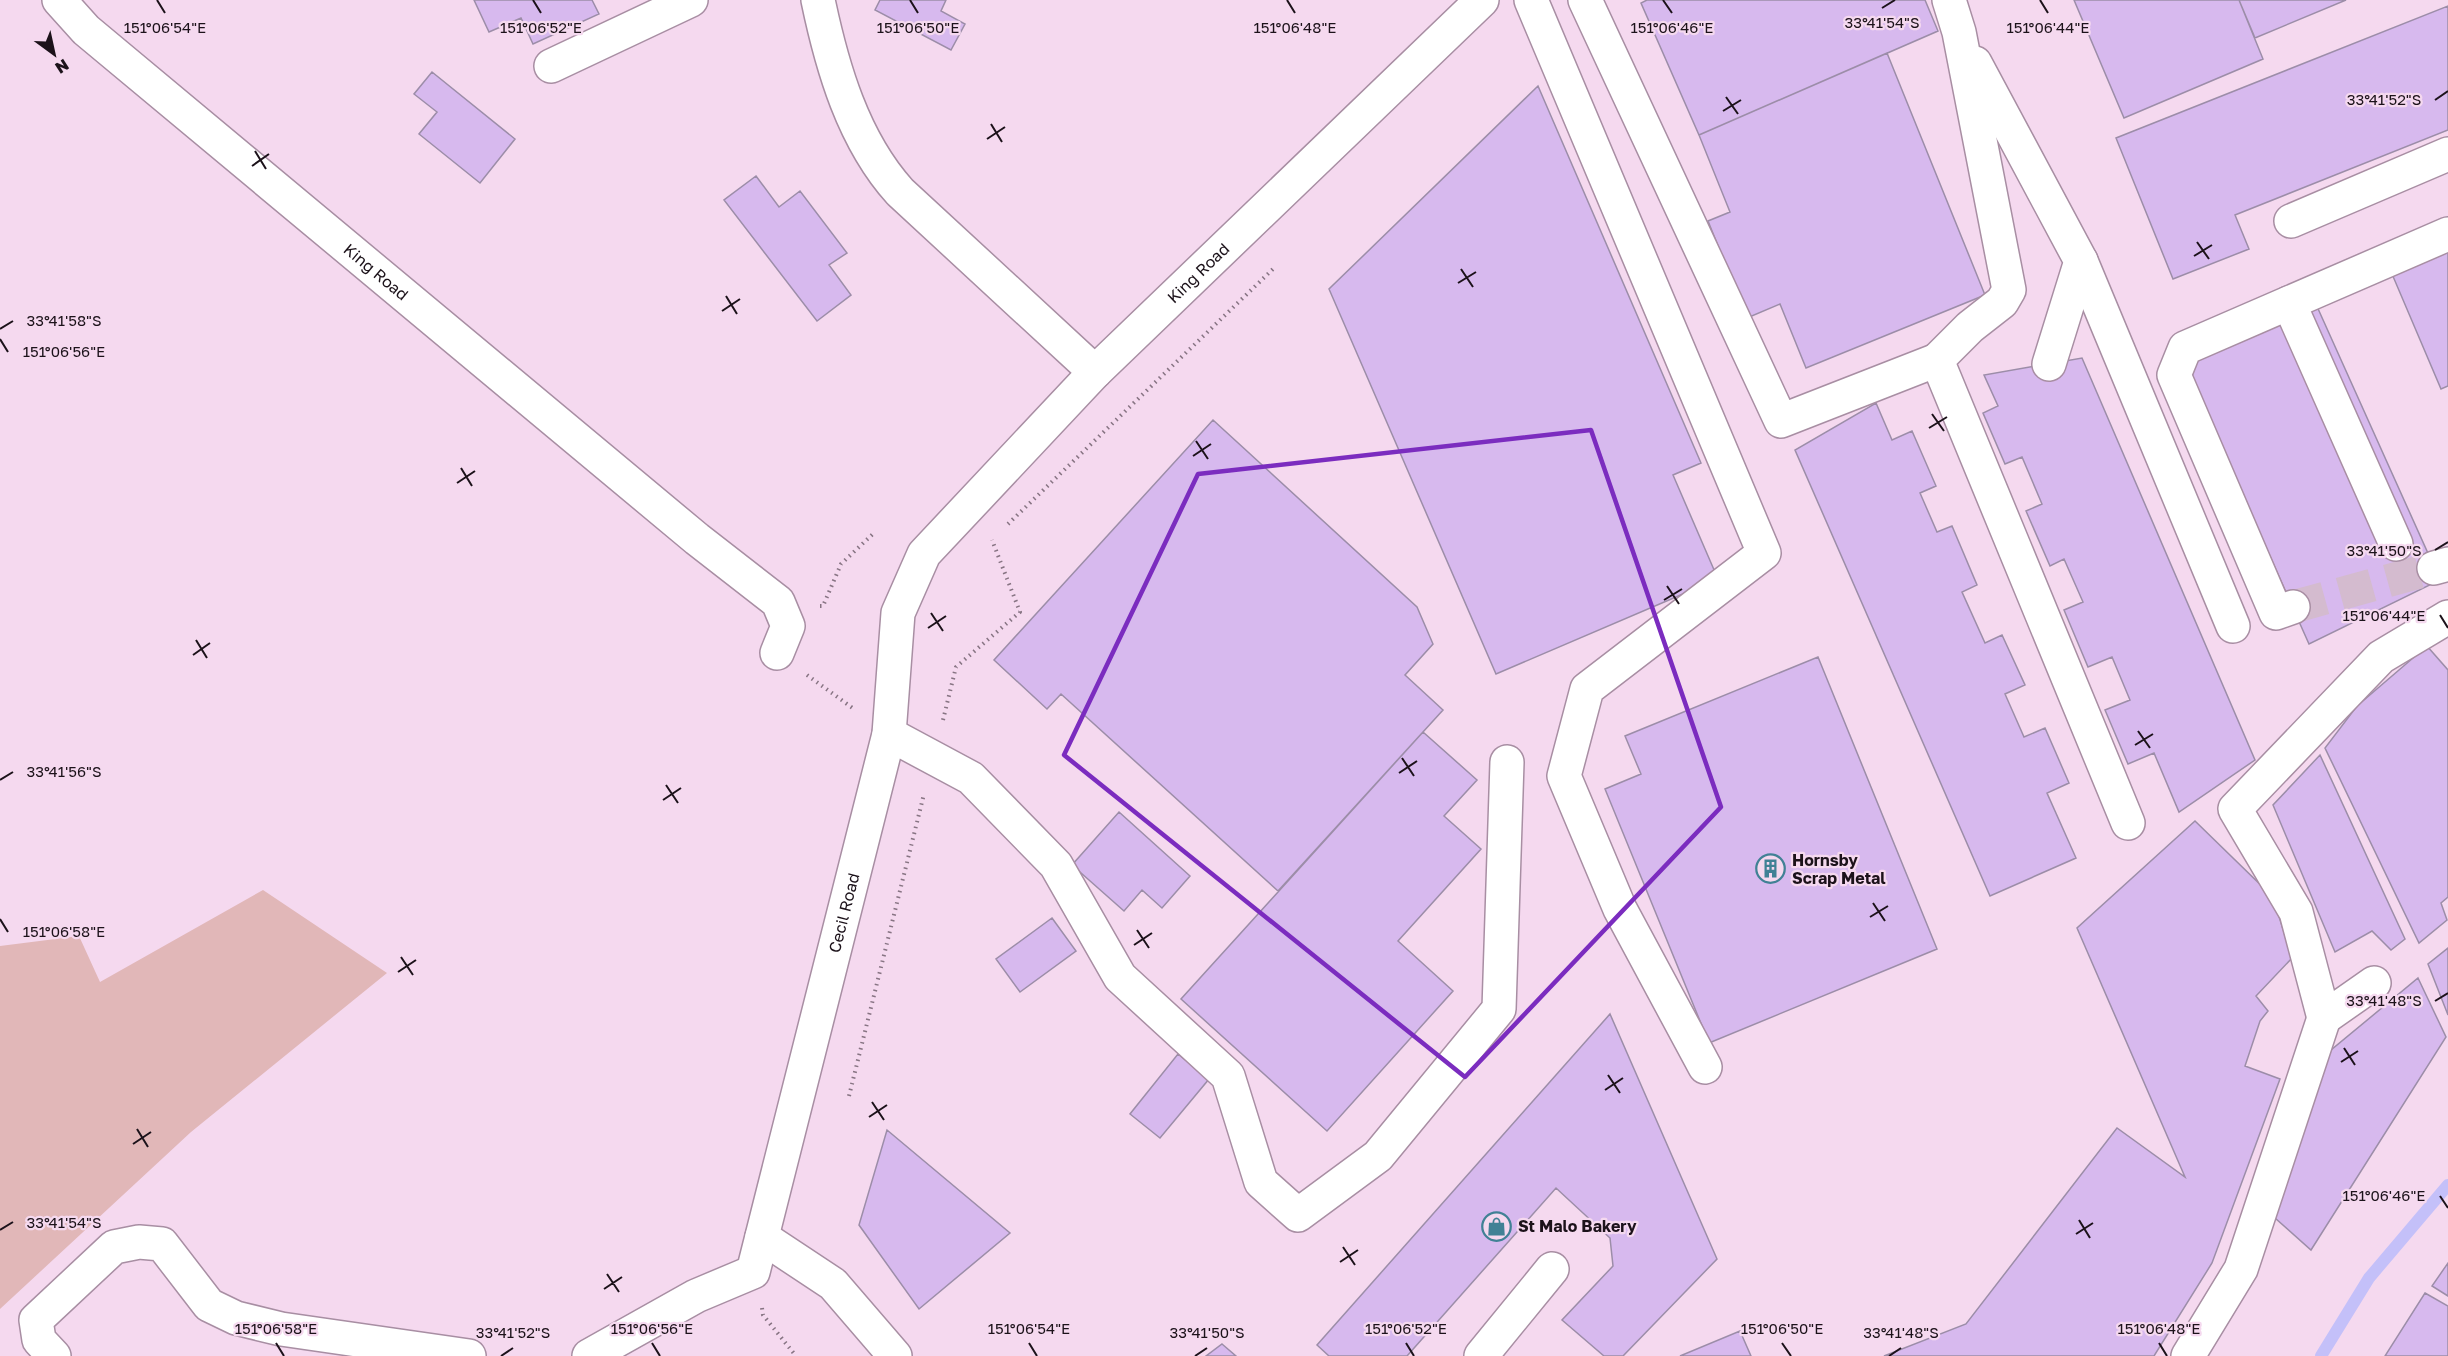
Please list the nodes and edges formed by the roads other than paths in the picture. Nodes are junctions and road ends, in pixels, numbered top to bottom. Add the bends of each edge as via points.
1 (59, 0) edge
2 (691, 0) edge
3 (818, 0) edge
4 (1482, 0) edge
5 (1531, 0) edge
6 (1585, 0) edge
7 (1948, 0) edge
8 (1959, 32) junction
9 (551, 66) dead end
10 (2448, 154) edge
11 (2291, 221) dead end
12 (2448, 234) edge
13 (2081, 261) junction
14 (2289, 303) junction
15 (1937, 360) junction
16 (2049, 364) dead end
17 (1095, 372) junction
18 (2396, 544) dead end
19 (924, 554) joint
20 (2293, 607) tunnel mouth
21 (2448, 617) edge
22 (2233, 626) dead end
23 (777, 653) road end
24 (889, 734) junction
25 (1507, 762) dead end
26 (2127, 824) dead end
27 (2374, 983) dead end
28 (2324, 1018) junction
29 (1705, 1067) dead end
30 (762, 1237) junction
31 (1552, 1269) dead end
32 (54, 1356) edge
33 (469, 1356) edge
34 (589, 1356) edge
35 (895, 1356) edge
36 (1481, 1356) edge
37 (2188, 1356) edge

1 - 23 street, King Road via 86,30 697,539 778,602 788,626
2 - 9 street
3 - 17 street via 838,74 880,171
4 - 17 street, King Road
5 - 29 street via 1764,553 1587,688 1564,776 1620,909
6 - 15 street via 1781,421
7 - 8 street
8 - 13 street
8 - 15 street via 2009,290 2002,302
10 - 11 street
12 - 14 street
13 - 16 street
13 - 22 street
14 - 18 street
14 - 20 street via 2185,348 2174,375 2276,613
15 - 26 street
17 - 19 street, King Road
19 - 24 street, Cecil Road via 898,613
21 - 28 street via 2381,657 2235,809 2296,912
24 - 25 street via 971,778 1056,865 1120,977 1228,1076 1261,1182 1298,1215 1378,1156 1499,1009
24 - 30 street, Cecil Road
27 - 28 street
28 - 37 street via 2241,1269
30 - 34 street, Cecil Road via 753,1272 696,1296
30 - 35 street via 833,1284
31 - 36 street
32 - 33 street via 39,1340 36,1320 114,1246 139,1242 162,1244 209,1305 236,1318 281,1329

